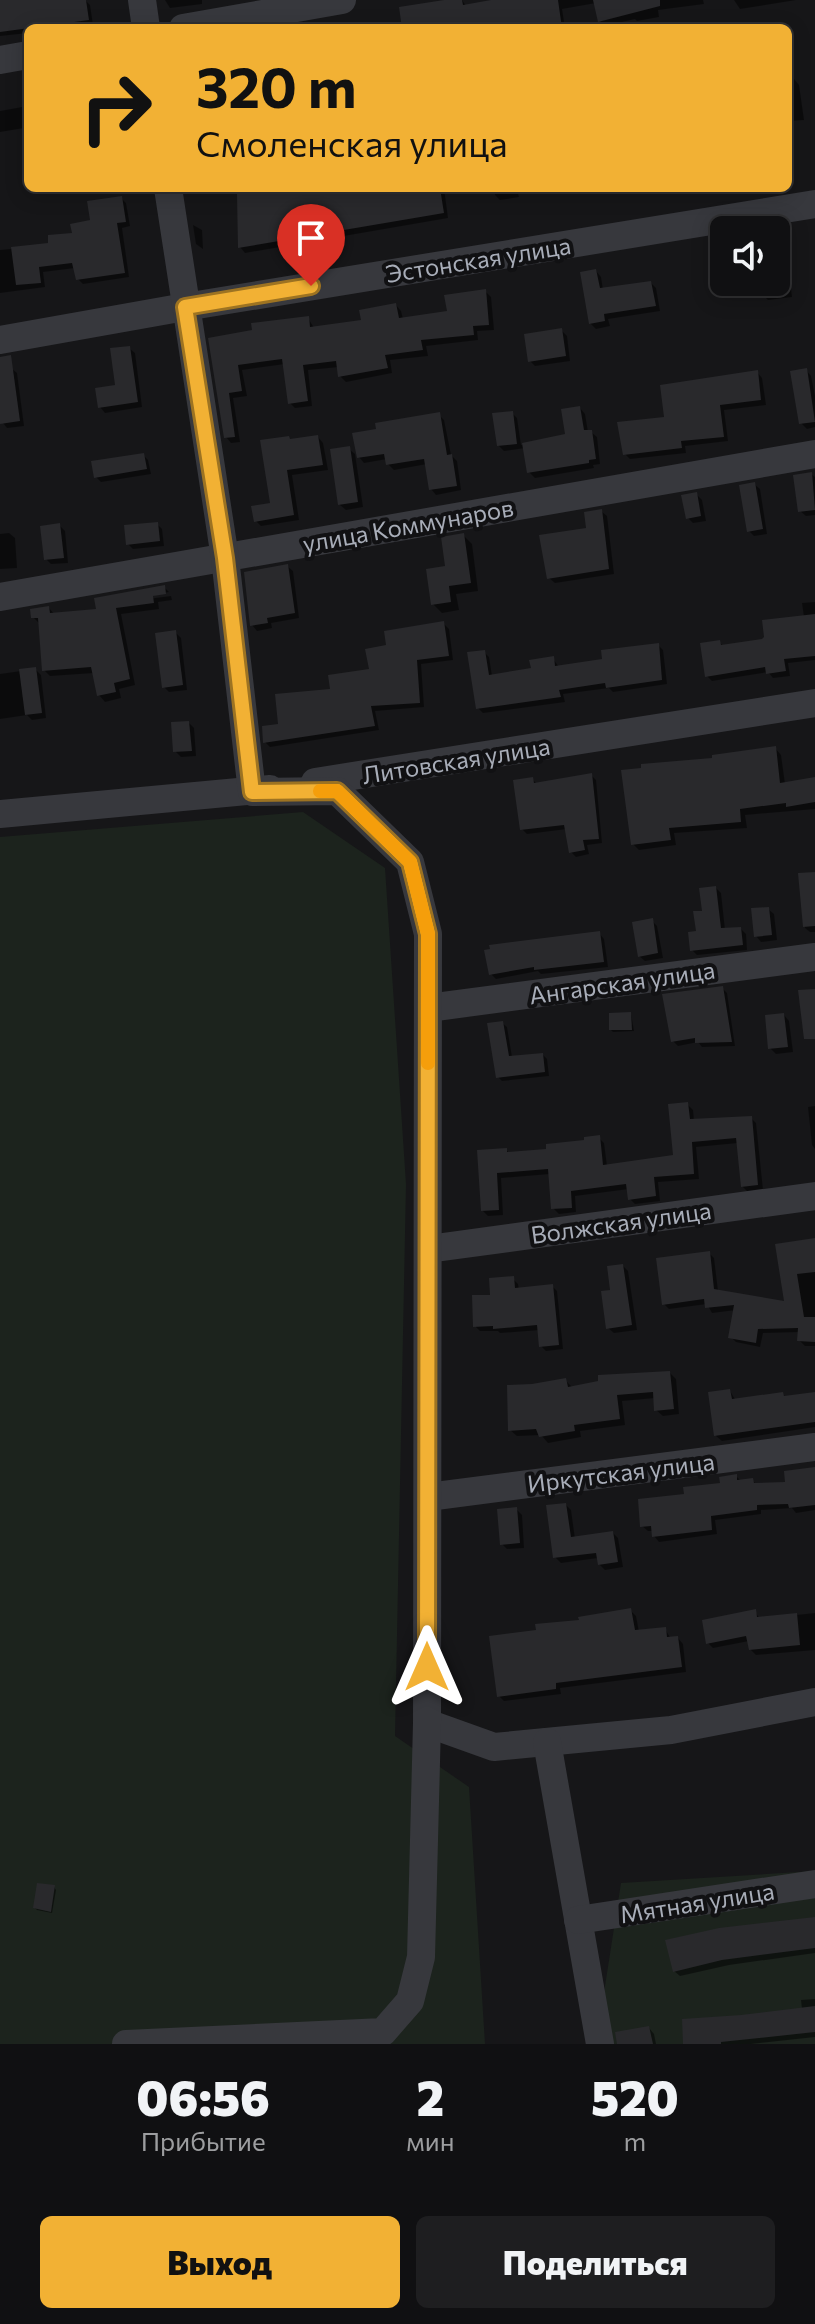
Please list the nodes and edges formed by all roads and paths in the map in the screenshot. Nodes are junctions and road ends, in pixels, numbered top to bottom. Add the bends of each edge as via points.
1 (142, 0) edge
2 (342, 0) edge
3 (145, 24) edge
4 (206, 24) edge
5 (24, 56) edge
6 (0, 60) edge
7 (169, 192) edge
8 (815, 204) edge
9 (185, 307) junction
10 (0, 340) edge
11 (815, 454) edge
12 (225, 558) junction
13 (0, 597) edge
14 (815, 703) edge
15 (252, 792) junction
16 (0, 814) edge
17 (815, 957) edge
18 (428, 1008) junction
19 (815, 1196) edge
20 (428, 1249) junction
21 (815, 1447) edge
22 (428, 1497) junction
23 (815, 1702) edge
24 (427, 1723) junction
25 (547, 1742) junction
26 (815, 1884) edge
27 (578, 1920) junction
28 (126, 2044) edge
29 (600, 2044) edge

1 - 3 street
2 - 4 street
5 - 6 street
7 - 9 street
8 - 9 street, Эстонская улица
9 - 10 street, Эстонская улица
9 - 12 street
11 - 12 street, улица Коммунаров
12 - 13 street, улица Коммунаров
12 - 15 street
14 - 15 street, Литовская улица
15 - 16 street, Литовская улица
15 - 18 street via 337,791 410,862 428,934
17 - 18 street, Ангарская улица
18 - 20 street
19 - 20 street, Волжская улица
20 - 22 street
21 - 22 street, Иркутская улица
22 - 24 street
23 - 25 street via 671,1730
24 - 25 street via 494,1747
24 - 28 street via 421,1957 410,2001 383,2032
25 - 27 street
26 - 27 street, Мятная улица
27 - 29 street

